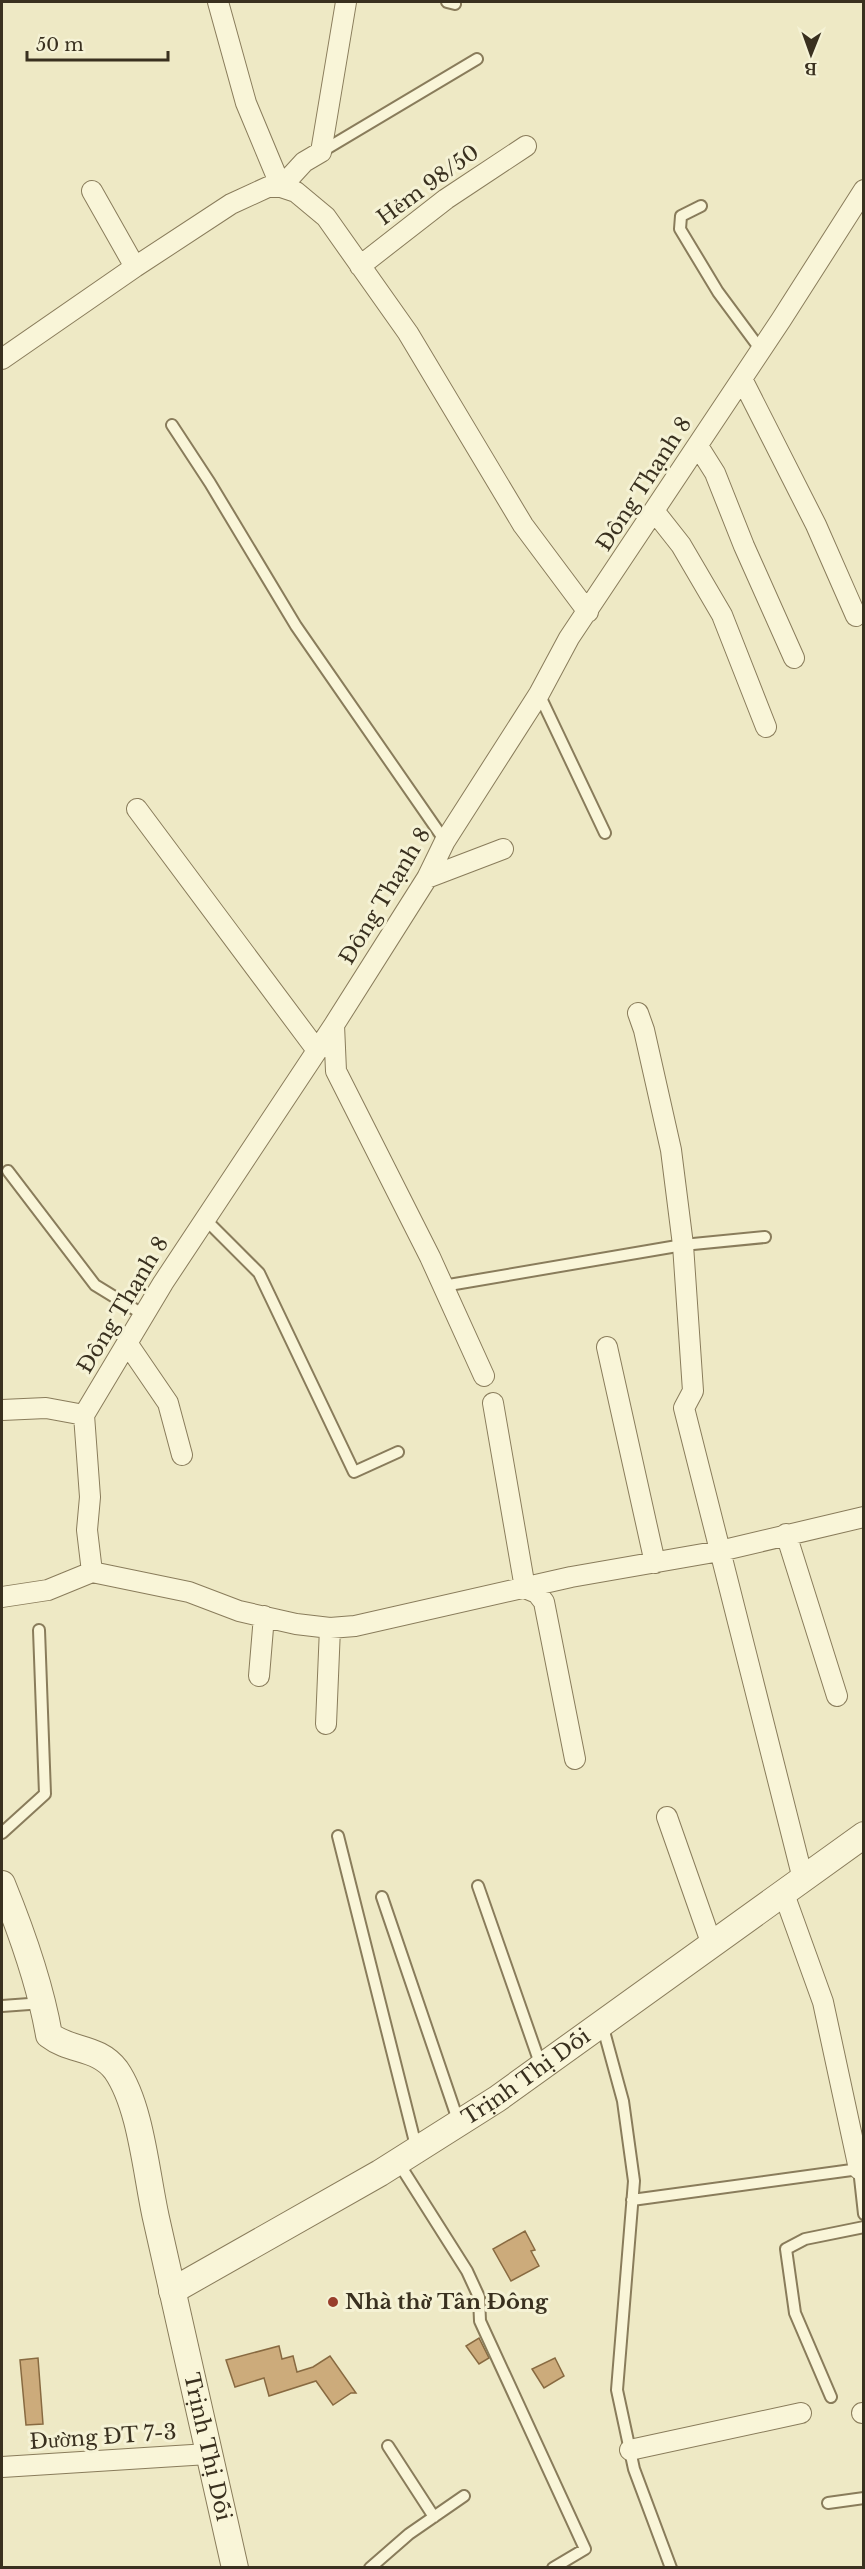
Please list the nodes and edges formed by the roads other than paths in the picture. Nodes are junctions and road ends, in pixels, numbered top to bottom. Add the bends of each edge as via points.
1 (218, 2) edge
2 (346, 2) edge
3 (477, 59) dead end
4 (526, 146) dead end
5 (321, 152) junction
6 (280, 187) junction
7 (864, 190) edge
8 (92, 191) dead end
9 (700, 206) dead end
10 (360, 266) junction
11 (135, 267) junction
12 (761, 350) junction
13 (2, 359) edge
14 (742, 379) junction
15 (172, 425) dead end
16 (698, 446) junction
17 (655, 512) junction
18 (588, 612) junction
19 (856, 616) dead end
20 (794, 658) dead end
21 (539, 694) junction
22 (766, 727) dead end
23 (137, 809) dead end
24 (606, 833) dead end
25 (445, 841) junction
26 (503, 849) dead end
27 (427, 878) junction
28 (638, 1013) dead end
29 (334, 1025) junction
30 (316, 1049) junction
31 (8, 1171) dead end
32 (205, 1219) junction
33 (765, 1237) dead end
34 (683, 1245) junction
35 (443, 1286) junction
36 (144, 1315) junction
37 (127, 1343) junction
38 (607, 1347) dead end
39 (484, 1376) dead end
40 (493, 1403) dead end
41 (2, 1410) edge
42 (84, 1415) junction
43 (398, 1452) dead end
44 (182, 1455) dead end
45 (864, 1517) edge
46 (786, 1534) junction
47 (720, 1551) junction
48 (655, 1563) junction
49 (92, 1572) junction
50 (525, 1588) junction
51 (2, 1597) edge
52 (264, 1616) junction
53 (330, 1628) junction
54 (39, 1630) dead end
55 (259, 1676) dead end
56 (837, 1696) dead end
57 (326, 1724) dead end
58 (575, 1759) dead end
59 (667, 1817) dead end
60 (2, 1833) edge
61 (864, 1835) edge
62 (338, 1836) dead end
63 (2, 1884) edge
64 (478, 1886) dead end
65 (794, 1886) junction
66 (382, 1897) dead end
67 (712, 1945) junction
68 (44, 2003) junction
69 (2, 2006) edge
70 (602, 2025) junction
71 (541, 2067) junction
72 (459, 2123) junction
73 (408, 2156) junction
74 (859, 2169) junction
75 (632, 2200) junction
76 (864, 2214) edge
77 (864, 2227) edge
78 (172, 2291) junction
79 (831, 2397) dead end
80 (801, 2413) dead end
81 (388, 2446) dead end
82 (630, 2450) junction
83 (208, 2454) junction
84 (2, 2467) edge
85 (464, 2496) dead end
86 (864, 2498) edge
87 (828, 2503) dead end
88 (434, 2517) junction
89 (235, 2568) edge
90 (370, 2568) edge
91 (553, 2568) edge
92 (670, 2568) edge

1 - 6 street via 246,103
2 - 5 street
3 - 5 lane
4 - 10 street, Hẻm 98/50 via 446,199
5 - 6 street via 304,162
6 - 10 street via 296,192 326,217
6 - 11 street via 268,187 231,204
7 - 12 street, Đông Thạnh 8
8 - 11 street
9 - 12 lane via 681,216 680,229 718,292
10 - 18 street via 408,333 523,525
11 - 13 street
12 - 14 street, Đông Thạnh 8
14 - 16 street, Đông Thạnh 8
14 - 19 street via 816,525
15 - 25 lane via 296,626
16 - 17 street, Đông Thạnh 8
16 - 20 street via 715,473
17 - 18 street, Đông Thạnh 8
17 - 22 street via 681,545 722,615
18 - 21 street, Đông Thạnh 8
21 - 24 lane
21 - 25 street, Đông Thạnh 8
23 - 30 street
25 - 27 street, Đông Thạnh 8
26 - 27 street
27 - 29 street, Đông Thạnh 8
28 - 34 street via 671,1150
29 - 30 street, Đông Thạnh 8
29 - 35 street via 336,1071
30 - 32 street, Đông Thạnh 8
31 - 36 lane via 95,1285
32 - 36 street, Đông Thạnh 8
32 - 43 lane via 258,1273 354,1472
33 - 34 lane
34 - 35 lane
34 - 47 street via 693,1391 684,1407
35 - 39 street
36 - 37 street, Đông Thạnh 8
37 - 42 street, Đông Thạnh 8
37 - 44 street via 168,1403
38 - 48 street
40 - 50 street
41 - 42 street via 46,1408
42 - 49 street
45 - 46 street
46 - 47 street
46 - 56 street
47 - 48 street
47 - 65 street
48 - 50 street
49 - 51 street via 48,1590
49 - 52 street via 189,1592
50 - 53 street via 356,1626
50 - 58 street via 537,1593 544,1602
52 - 53 street
52 - 55 street
53 - 57 street
54 - 60 lane via 45,1794
59 - 67 street
61 - 65 street, Trịnh Thị Dối
62 - 73 lane
63 - 68 street, Trịnh Thị Dối
64 - 71 lane
65 - 67 street, Trịnh Thị Dối
65 - 74 street
66 - 72 lane
67 - 70 street, Trịnh Thị Dối
68 - 69 lane
68 - 78 street, Trịnh Thị Dối via 49,2035 62,2045 87,2049 114,2067 134,2107
70 - 71 street, Trịnh Thị Dối
70 - 75 lane via 623,2101 634,2181
71 - 72 street, Trịnh Thị Dối
72 - 73 street, Trịnh Thị Dối
73 - 78 street, Trịnh Thị Dối
73 - 91 lane via 479,2297 480,2321 585,2549
74 - 75 lane
74 - 76 lane
75 - 82 lane via 616,2390
77 - 79 lane via 805,2239 786,2249 795,2313
78 - 83 street, Trịnh Thị Dối
80 - 82 street
81 - 88 lane
82 - 92 lane
83 - 84 street, Đường ĐT 7-3
83 - 89 street, Trịnh Thị Dối
85 - 88 lane
86 - 87 lane
88 - 90 lane

